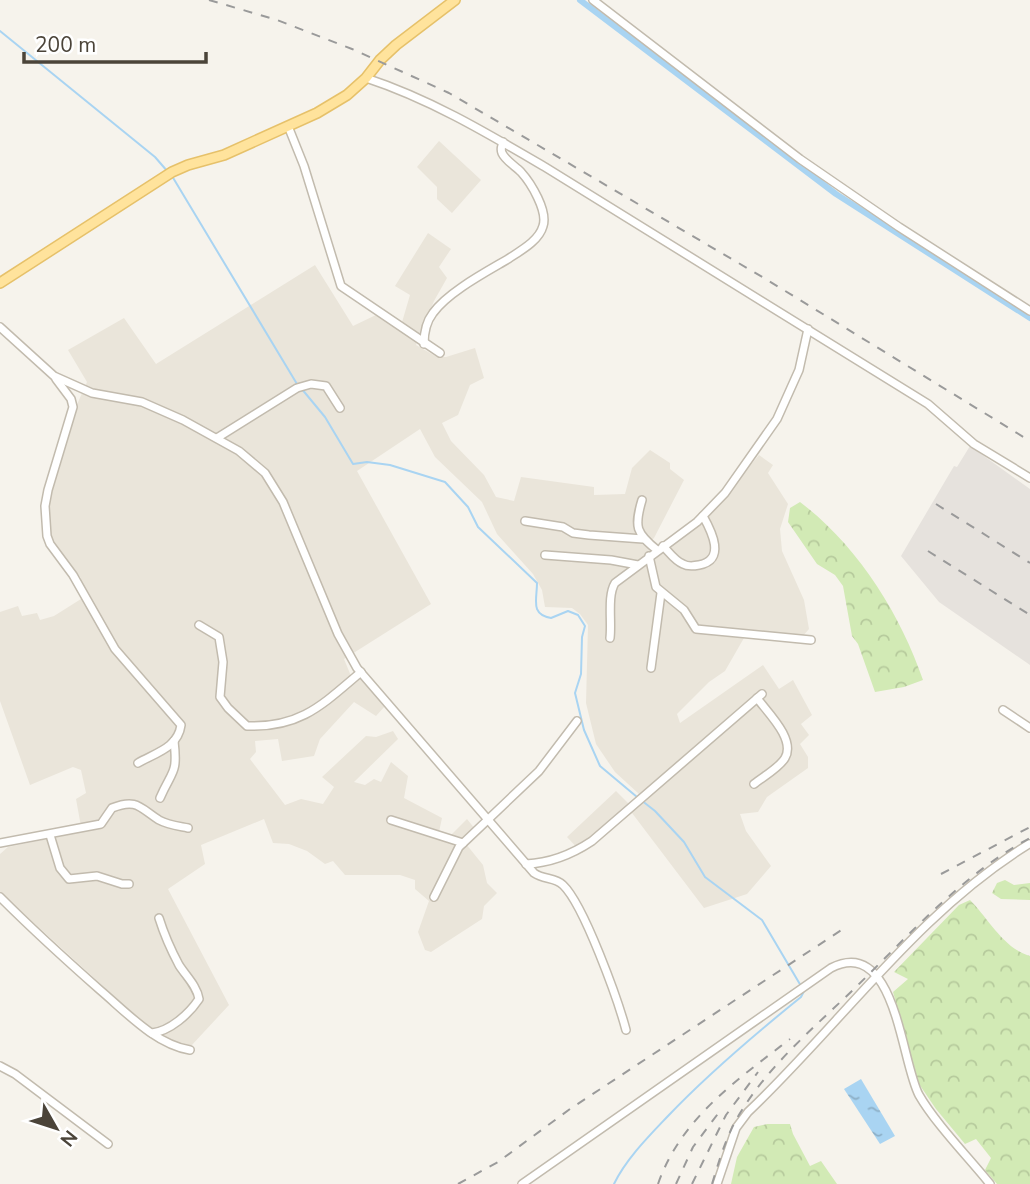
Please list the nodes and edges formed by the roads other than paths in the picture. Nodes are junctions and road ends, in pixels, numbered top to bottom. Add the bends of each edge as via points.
1 (455, 0) edge
2 (593, 0) edge
3 (366, 78) junction
4 (288, 126) junction
5 (503, 142) junction
6 (0, 284) edge
7 (1030, 311) edge
8 (0, 327) edge
9 (808, 329) junction
10 (424, 344) junction
11 (440, 354) dead end
12 (54, 376) junction
13 (340, 408) dead end
14 (217, 438) junction
15 (1030, 478) edge
16 (642, 500) dead end
17 (703, 516) junction
18 (524, 522) dead end
19 (643, 539) junction
20 (660, 548) junction
21 (545, 555) dead end
22 (649, 556) junction
23 (638, 565) junction
24 (662, 593) junction
25 (199, 625) dead end
26 (610, 638) dead end
27 (811, 640) dead end
28 (651, 668) dead end
29 (361, 672) junction
30 (1003, 710) dead end
31 (577, 721) dead end
32 (1030, 728) edge
33 (174, 741) junction
34 (138, 763) dead end
35 (754, 784) dead end
36 (160, 798) dead end
37 (391, 820) dead end
38 (488, 820) junction
39 (188, 828) dead end
40 (50, 835) junction
41 (0, 843) edge
42 (463, 843) junction
43 (1029, 844) edge
44 (526, 864) junction
45 (129, 884) dead end
46 (0, 897) edge
47 (434, 897) dead end
48 (159, 918) dead end
49 (877, 977) junction
50 (626, 1030) dead end
51 (152, 1033) junction
52 (190, 1050) dead end
53 (0, 1066) edge
54 (107, 1144) dead end
55 (522, 1184) edge
56 (717, 1184) edge
57 (990, 1184) edge

1 - 3 main road via 396,45
2 - 7 street via 800,159
3 - 4 main road via 347,95
3 - 5 street via 415,96
4 - 6 main road via 170,174
4 - 10 street via 339,282
5 - 9 street
5 - 10 street via 503,155 523,175 542,210 543,227 518,253 435,310 426,326
8 - 12 street
9 - 15 street via 928,404 983,450
9 - 17 street via 799,370 777,419 725,493
10 - 11 street
12 - 14 street via 92,393 142,402
12 - 33 street via 73,407 48,490 47,536 115,649 177,717 181,725
13 - 14 street via 326,386 300,387
14 - 29 street via 239,451 271,482 338,634
16 - 19 street via 637,525
17 - 20 street
17 - 20 street via 715,542 709,563 690,567
18 - 19 street via 563,527 573,533
19 - 20 street
20 - 22 street
21 - 23 street
22 - 23 street
22 - 24 street via 656,587
23 - 26 street via 612,589
24 - 27 street via 684,610 696,629
24 - 28 street
25 - 29 street via 219,637 223,662 220,697 247,726 296,720
29 - 38 street
30 - 32 street
31 - 38 street via 539,771
33 - 34 street
33 - 36 street via 175,772
35 - 44 street via 786,757 788,749 759,696 592,841 575,852
37 - 42 street
38 - 42 street
38 - 44 street
39 - 40 street via 161,821 131,803 111,808 102,824
40 - 41 street
40 - 45 street via 60,869 69,879 97,876
42 - 47 street
43 - 49 street via 950,902
44 - 50 street via 540,878 565,886 582,914
46 - 51 street
48 - 51 street via 199,999 173,1025
49 - 55 street via 861,965 831,968
49 - 56 street via 743,1118
49 - 57 street via 895,1011 918,1091
51 - 52 street
53 - 54 street

